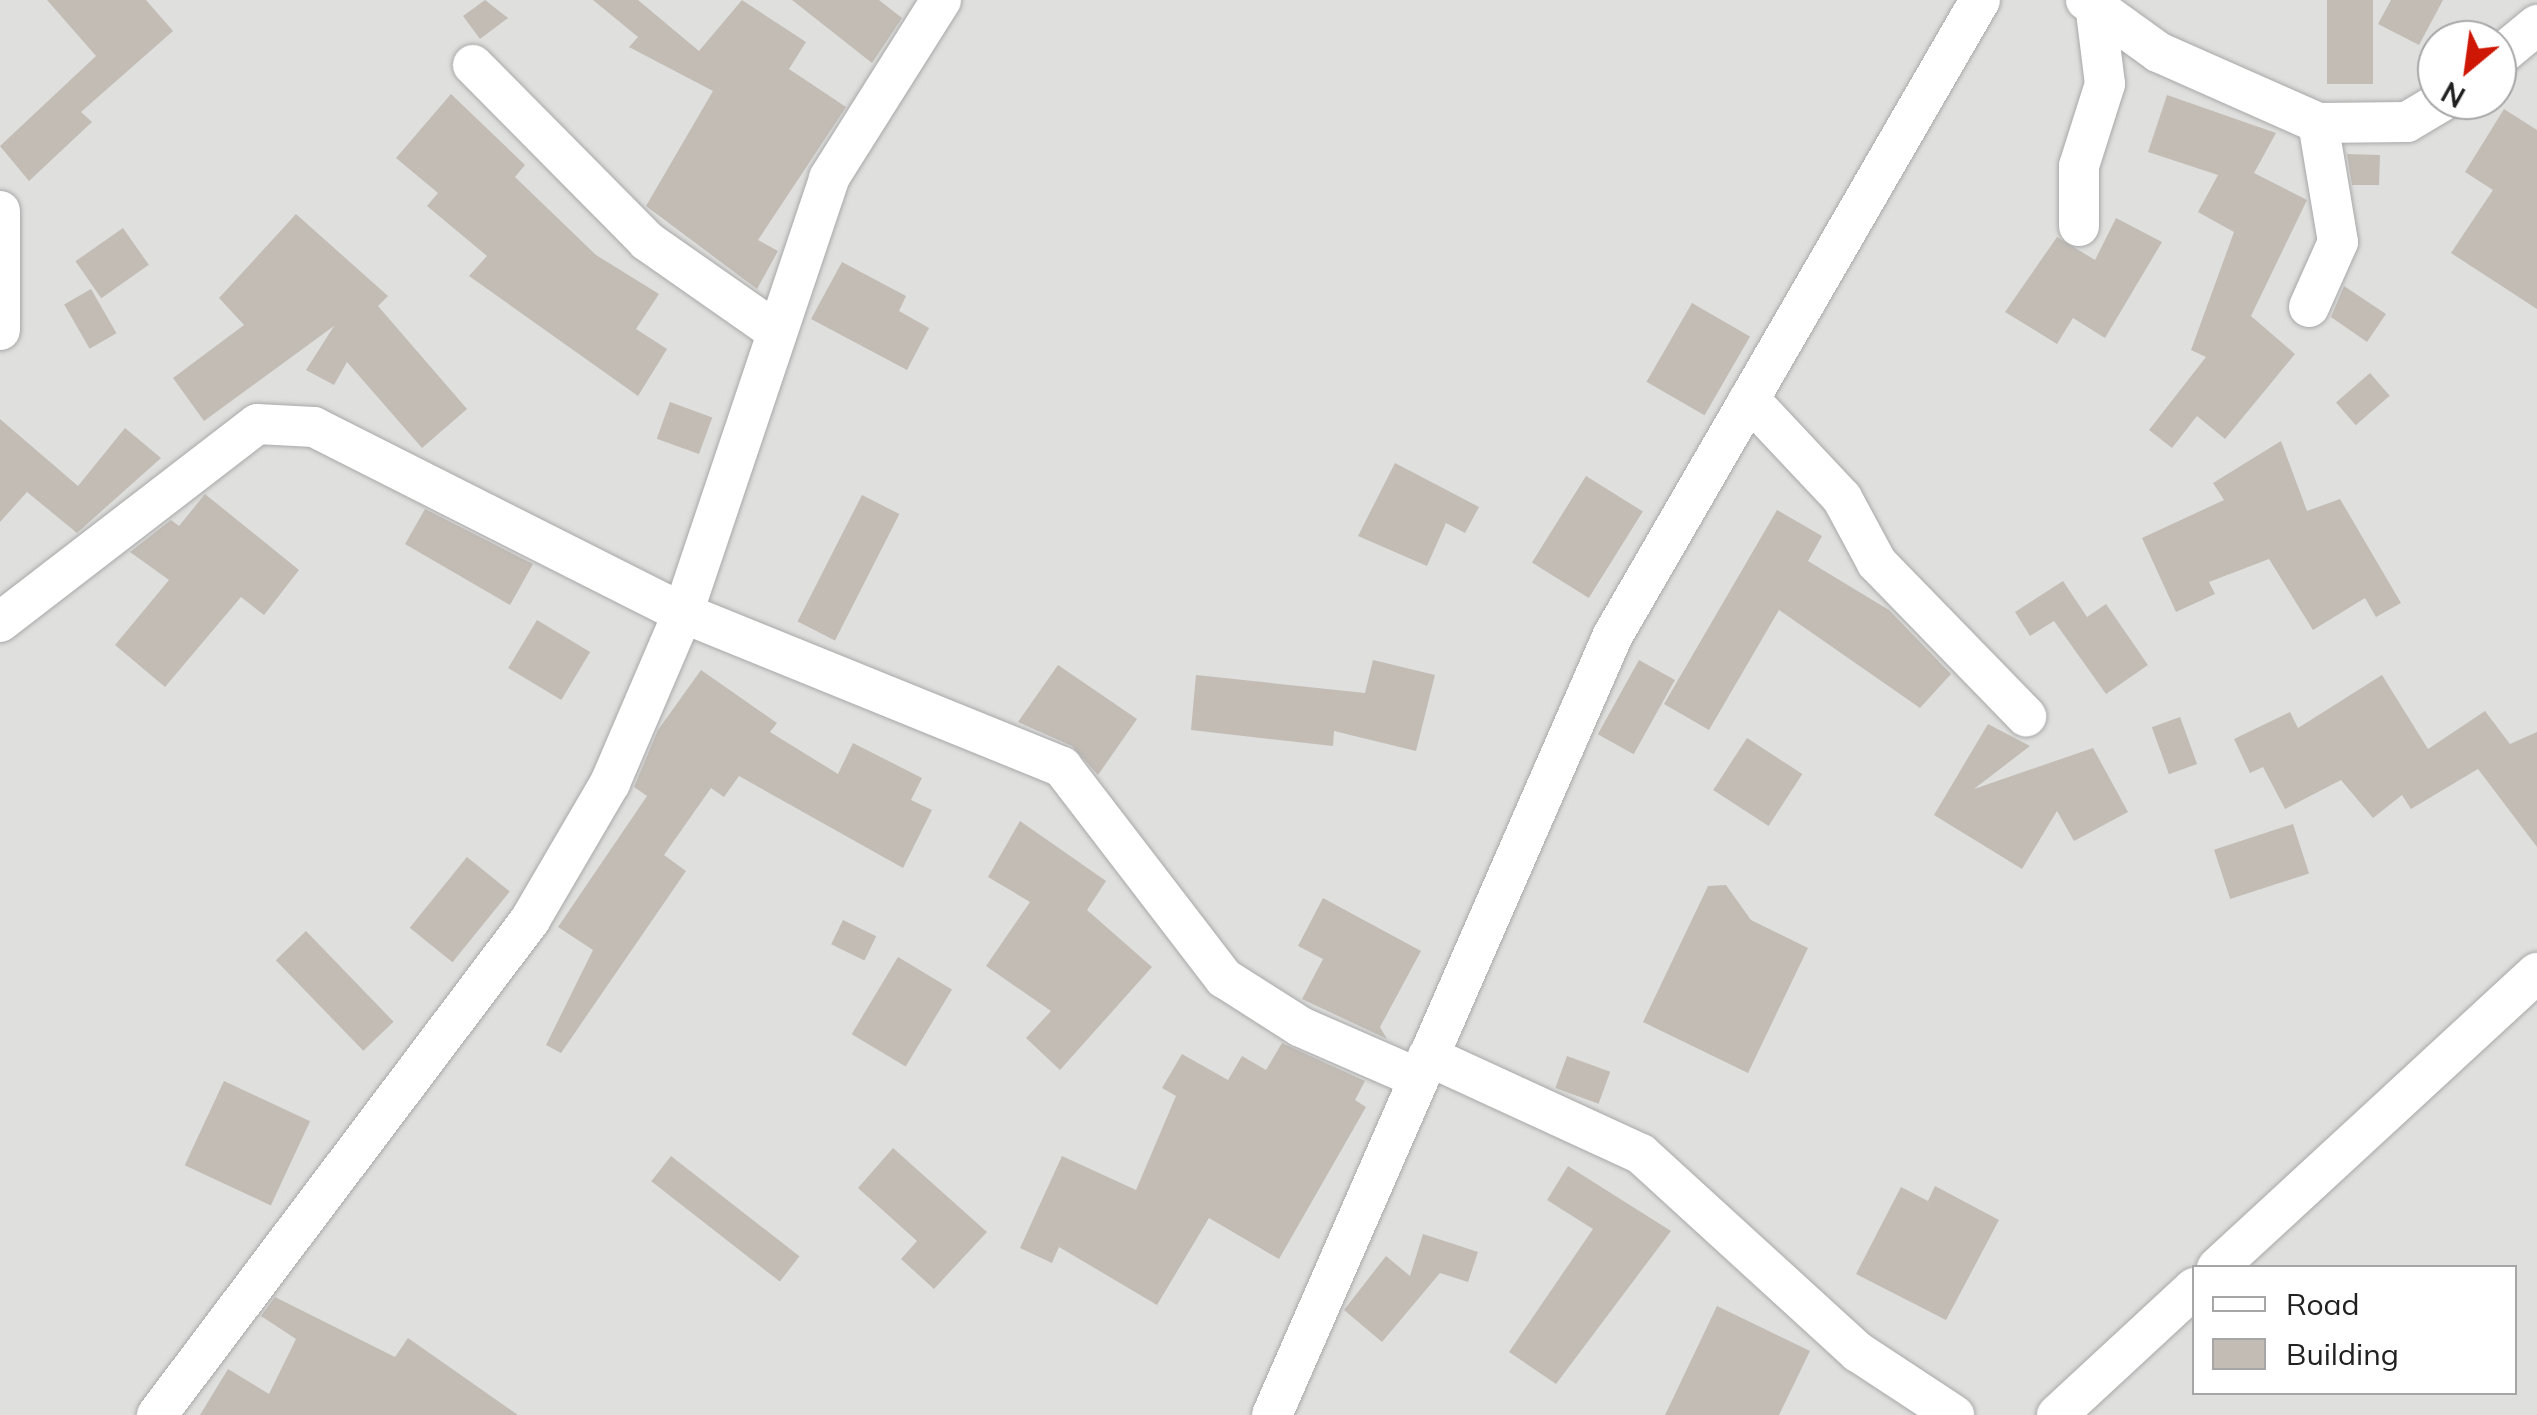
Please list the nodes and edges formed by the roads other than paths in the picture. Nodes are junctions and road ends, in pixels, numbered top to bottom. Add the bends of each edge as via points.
1 (942, 0) edge
2 (1980, 0) edge
3 (2091, 6) edge
4 (2537, 24) edge
5 (2517, 41) edge
6 (2158, 52) junction
7 (473, 65) dead end
8 (2105, 84) junction
9 (2417, 116) edge
10 (2318, 123) junction
11 (0, 212) edge
12 (2079, 226) dead end
13 (2308, 308) dead end
14 (0, 330) edge
15 (774, 330) junction
16 (1749, 399) junction
17 (684, 613) junction
18 (0, 622) edge
19 (2026, 716) dead end
20 (2537, 973) edge
21 (1423, 1067) junction
22 (2220, 1265) edge
23 (2192, 1290) edge
24 (157, 1415) edge
25 (1272, 1415) edge
26 (1954, 1415) edge
27 (2057, 1415) edge

1 - 15 street via 829,178
2 - 16 street
3 - 6 street
3 - 8 street
4 - 5 street
6 - 8 street
6 - 10 street
7 - 15 street via 648,241
8 - 12 street via 2080,166
9 - 10 street via 2407,122
10 - 13 street via 2338,242
11 - 14 street
15 - 17 street
16 - 19 street via 1842,498 1877,563
16 - 21 street via 1613,635
17 - 18 street via 314,427 257,424
17 - 21 street via 1062,767 1224,978 1301,1027
17 - 24 street via 610,783 530,920
20 - 22 street
21 - 25 street
21 - 26 street via 1641,1154 1858,1352
23 - 27 street

